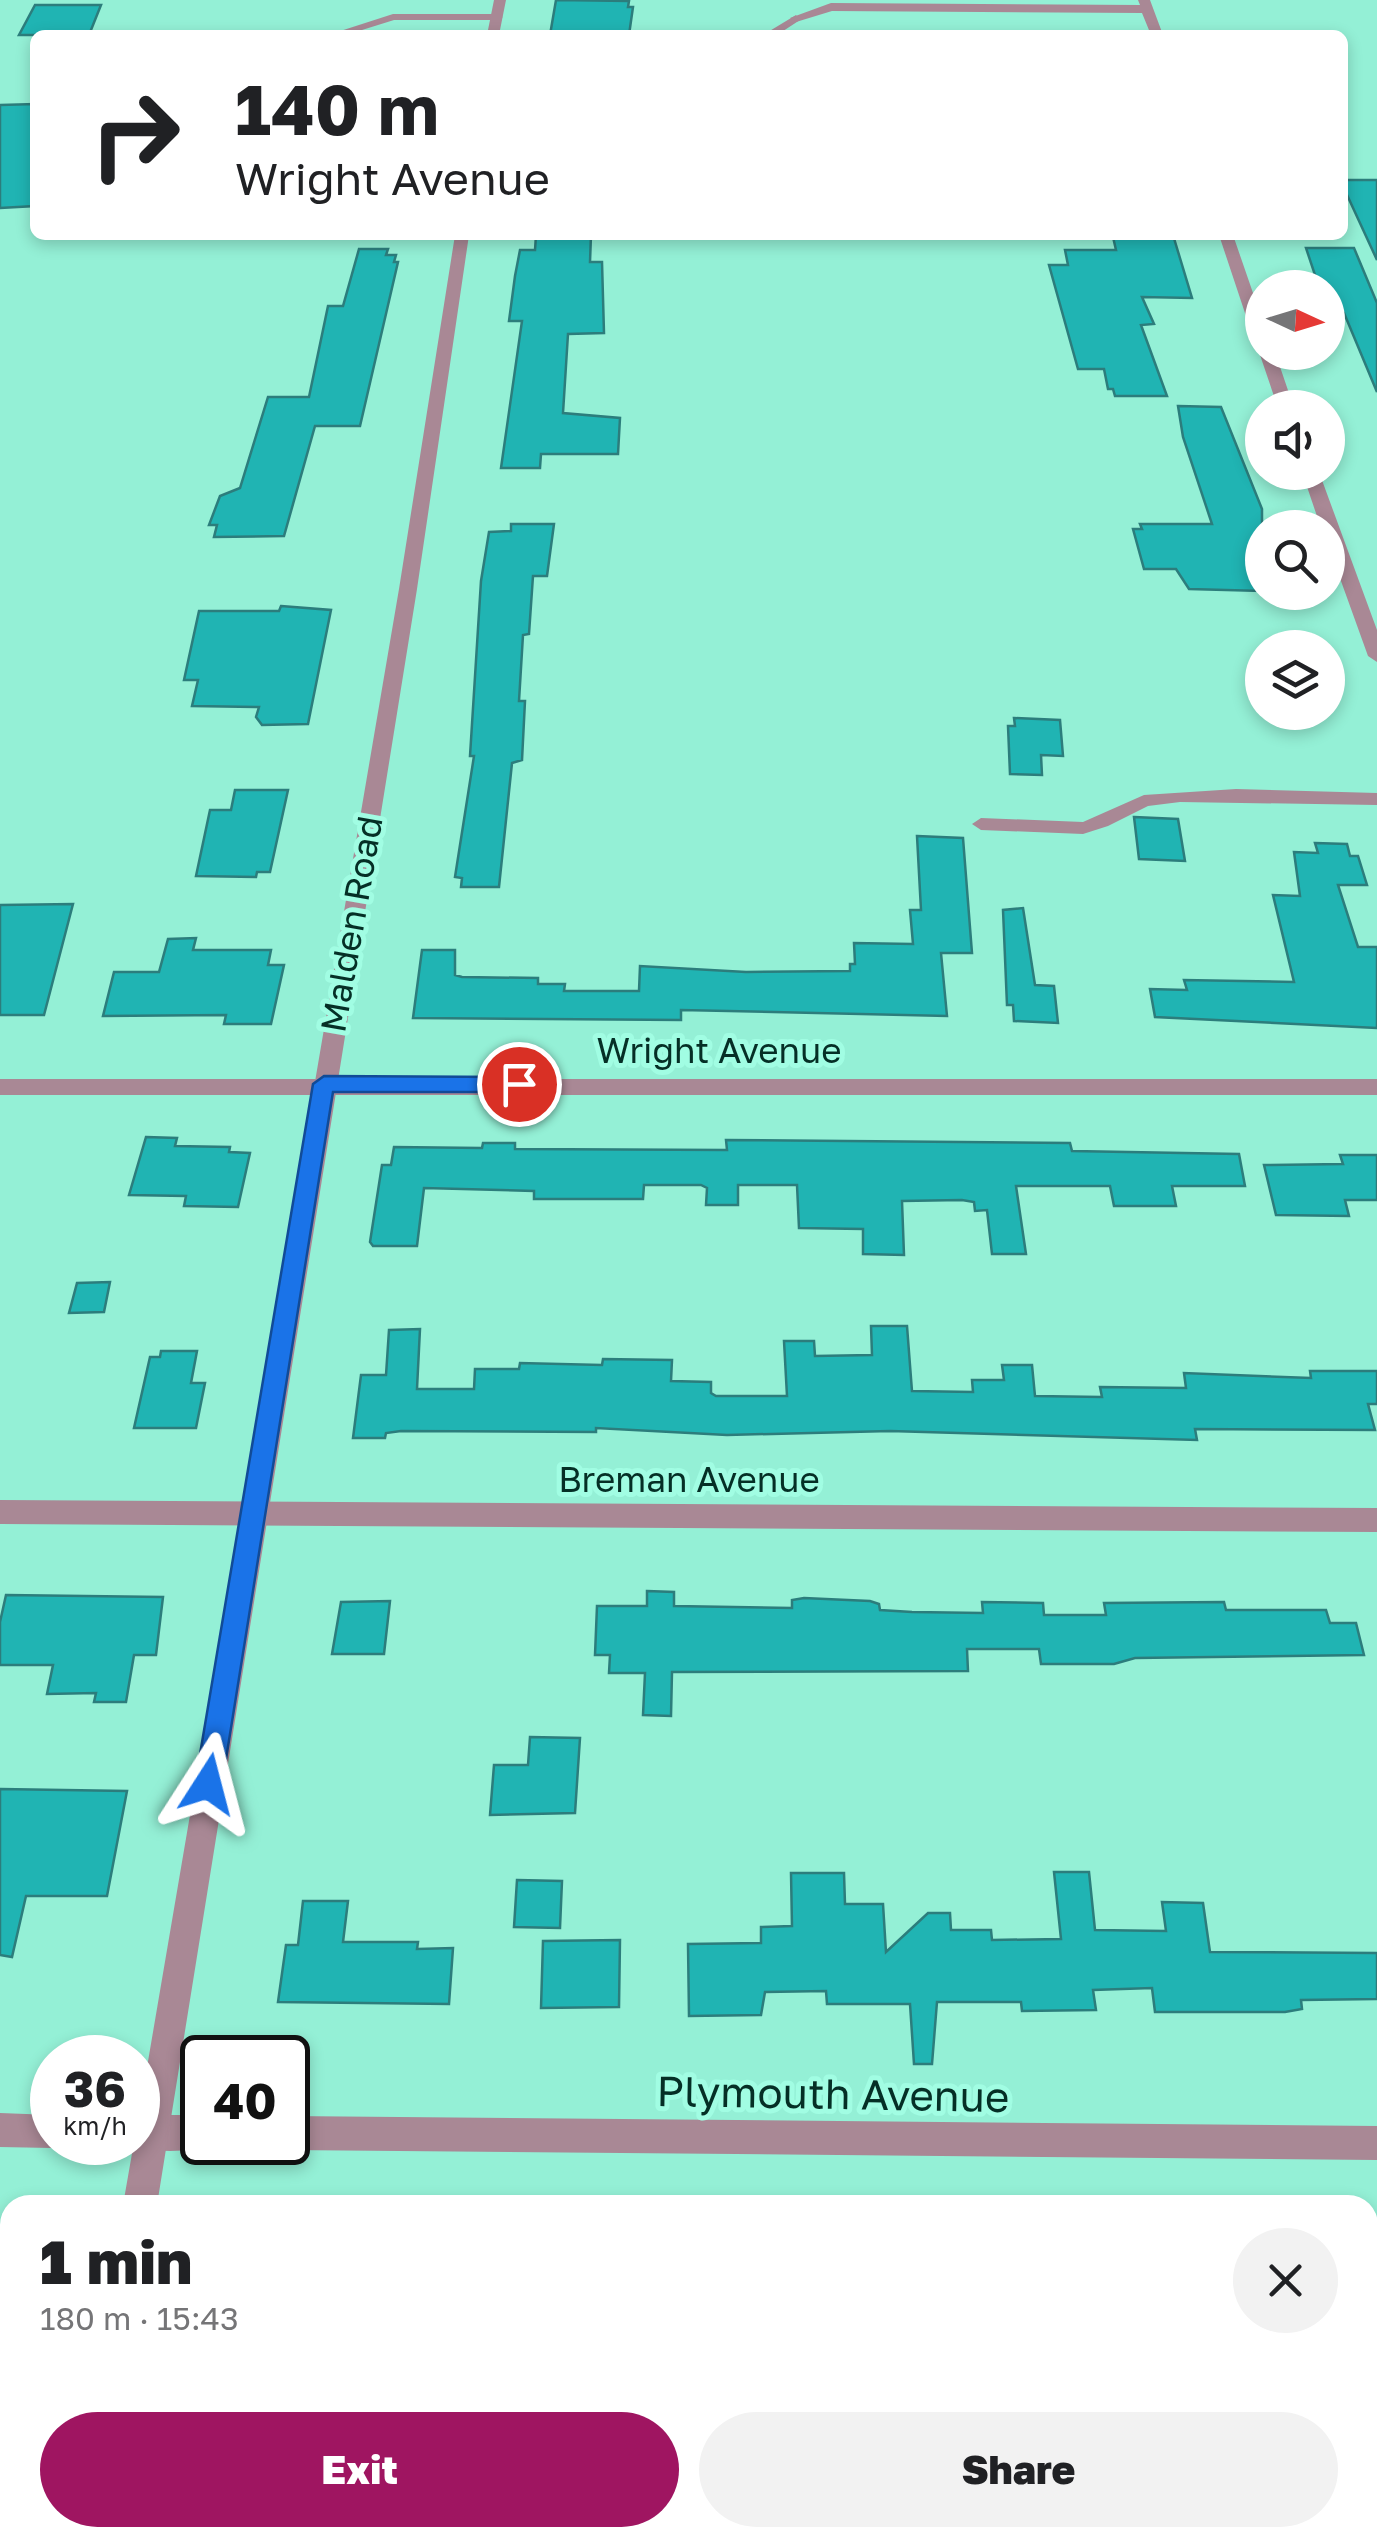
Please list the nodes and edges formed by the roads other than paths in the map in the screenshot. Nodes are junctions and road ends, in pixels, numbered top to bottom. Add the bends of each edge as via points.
1 (500, 0) edge
2 (1145, 5) edge
3 (497, 17) junction
4 (796, 18) joint
5 (350, 30) edge
6 (495, 30) edge
7 (777, 30) edge
8 (1155, 30) edge
9 (461, 240) edge
10 (1228, 240) edge
11 (1245, 290) edge
12 (1317, 490) edge
13 (1377, 656) edge
14 (1377, 799) edge
15 (981, 824) dead end
16 (324, 1084) junction
17 (0, 1087) edge
18 (1377, 1087) edge
19 (0, 1512) edge
20 (252, 1514) junction
21 (1377, 1520) edge
22 (160, 2045) edge
23 (0, 2130) edge
24 (30, 2130) edge
25 (310, 2133) edge
26 (1377, 2143) edge
27 (143, 2165) edge
28 (141, 2195) edge

1 - 3 street
2 - 4 street via 831,6
2 - 8 street
3 - 5 lane via 406,16
3 - 6 street
4 - 7 lane
9 - 16 street, Malden Road
10 - 11 street
12 - 13 street
14 - 15 lane via 1168,798 1133,804 1083,828
16 - 17 street, Wright Avenue
16 - 18 street, Wright Avenue
16 - 20 street, Malden Road
19 - 20 street, Breman Avenue
20 - 21 street, Breman Avenue
20 - 22 street, Malden Road
23 - 24 street
25 - 26 street, Plymouth Avenue
27 - 28 street, Malden Road

